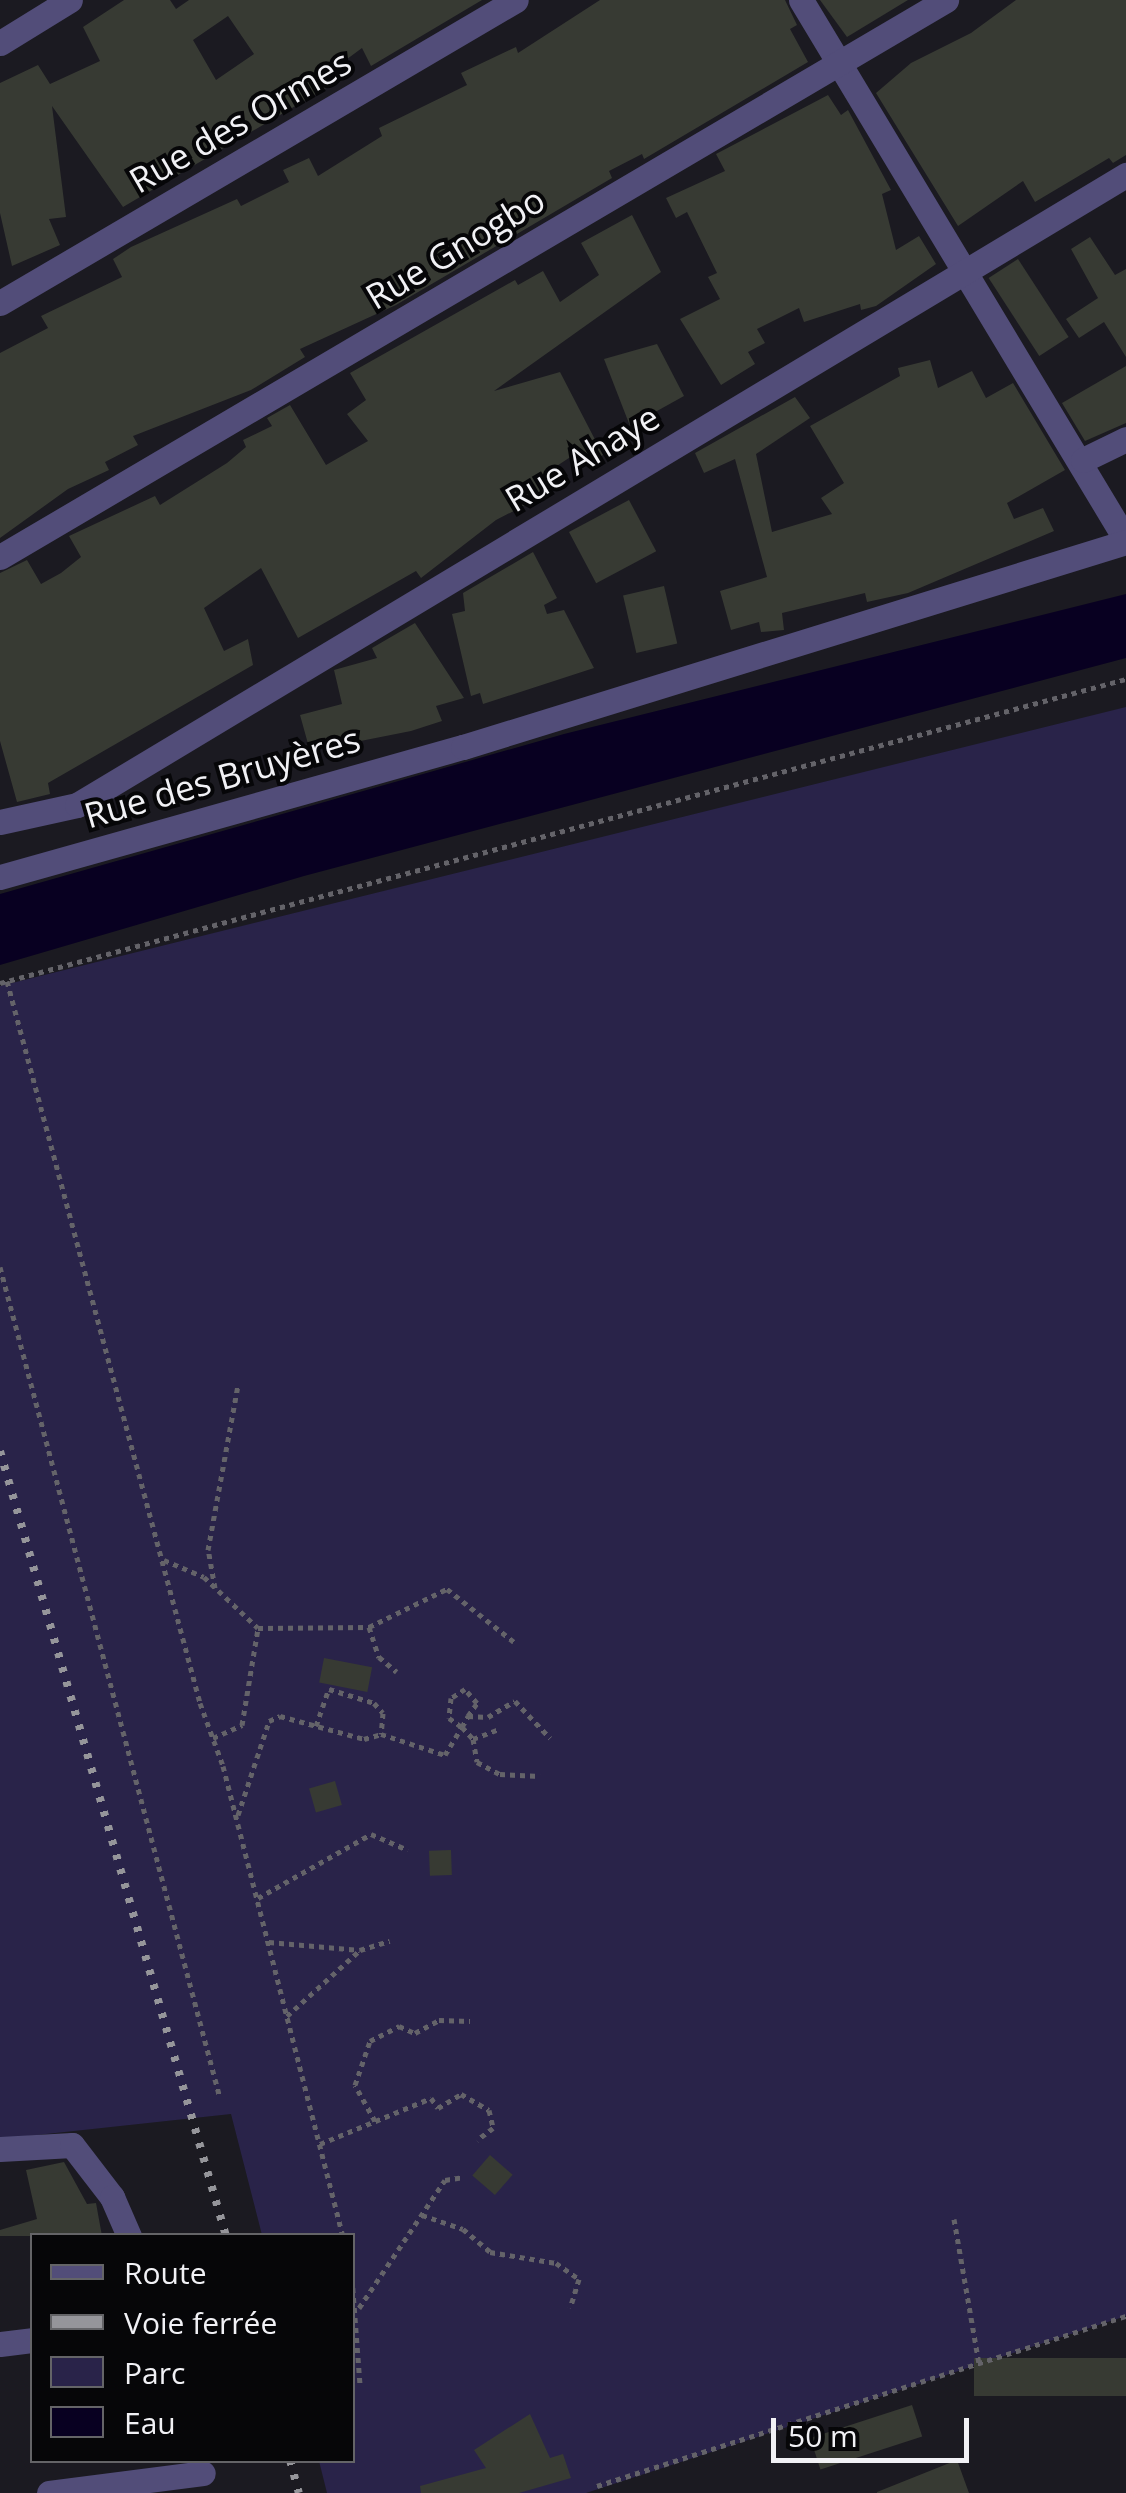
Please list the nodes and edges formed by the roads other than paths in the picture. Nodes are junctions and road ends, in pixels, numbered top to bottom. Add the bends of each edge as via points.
1 (70, 0) edge
2 (516, 0) edge
3 (801, 0) edge
4 (946, 0) edge
5 (0, 43) edge
6 (837, 63) junction
7 (1126, 175) edge
8 (960, 270) junction
9 (0, 303) edge
10 (1126, 439) edge
11 (1083, 460) junction
12 (1126, 541) edge
13 (0, 557) edge
14 (0, 822) edge
15 (0, 877) edge
16 (0, 2149) edge
17 (128, 2233) edge
18 (30, 2340) edge
19 (0, 2344) edge
20 (204, 2476) edge
21 (49, 2493) edge

1 - 5 street
2 - 9 street, Rue des Ormes
3 - 6 street
4 - 6 street, Rue Gnogbo
6 - 8 street
6 - 13 street, Rue Gnogbo
7 - 8 street, Rue Ahaye
8 - 11 street
8 - 14 street, Rue Ahaye via 77,805
10 - 11 street
11 - 12 street
12 - 15 street, Rue des Bruyères via 463,747
16 - 17 street via 72,2145 112,2197
18 - 19 street
20 - 21 street

